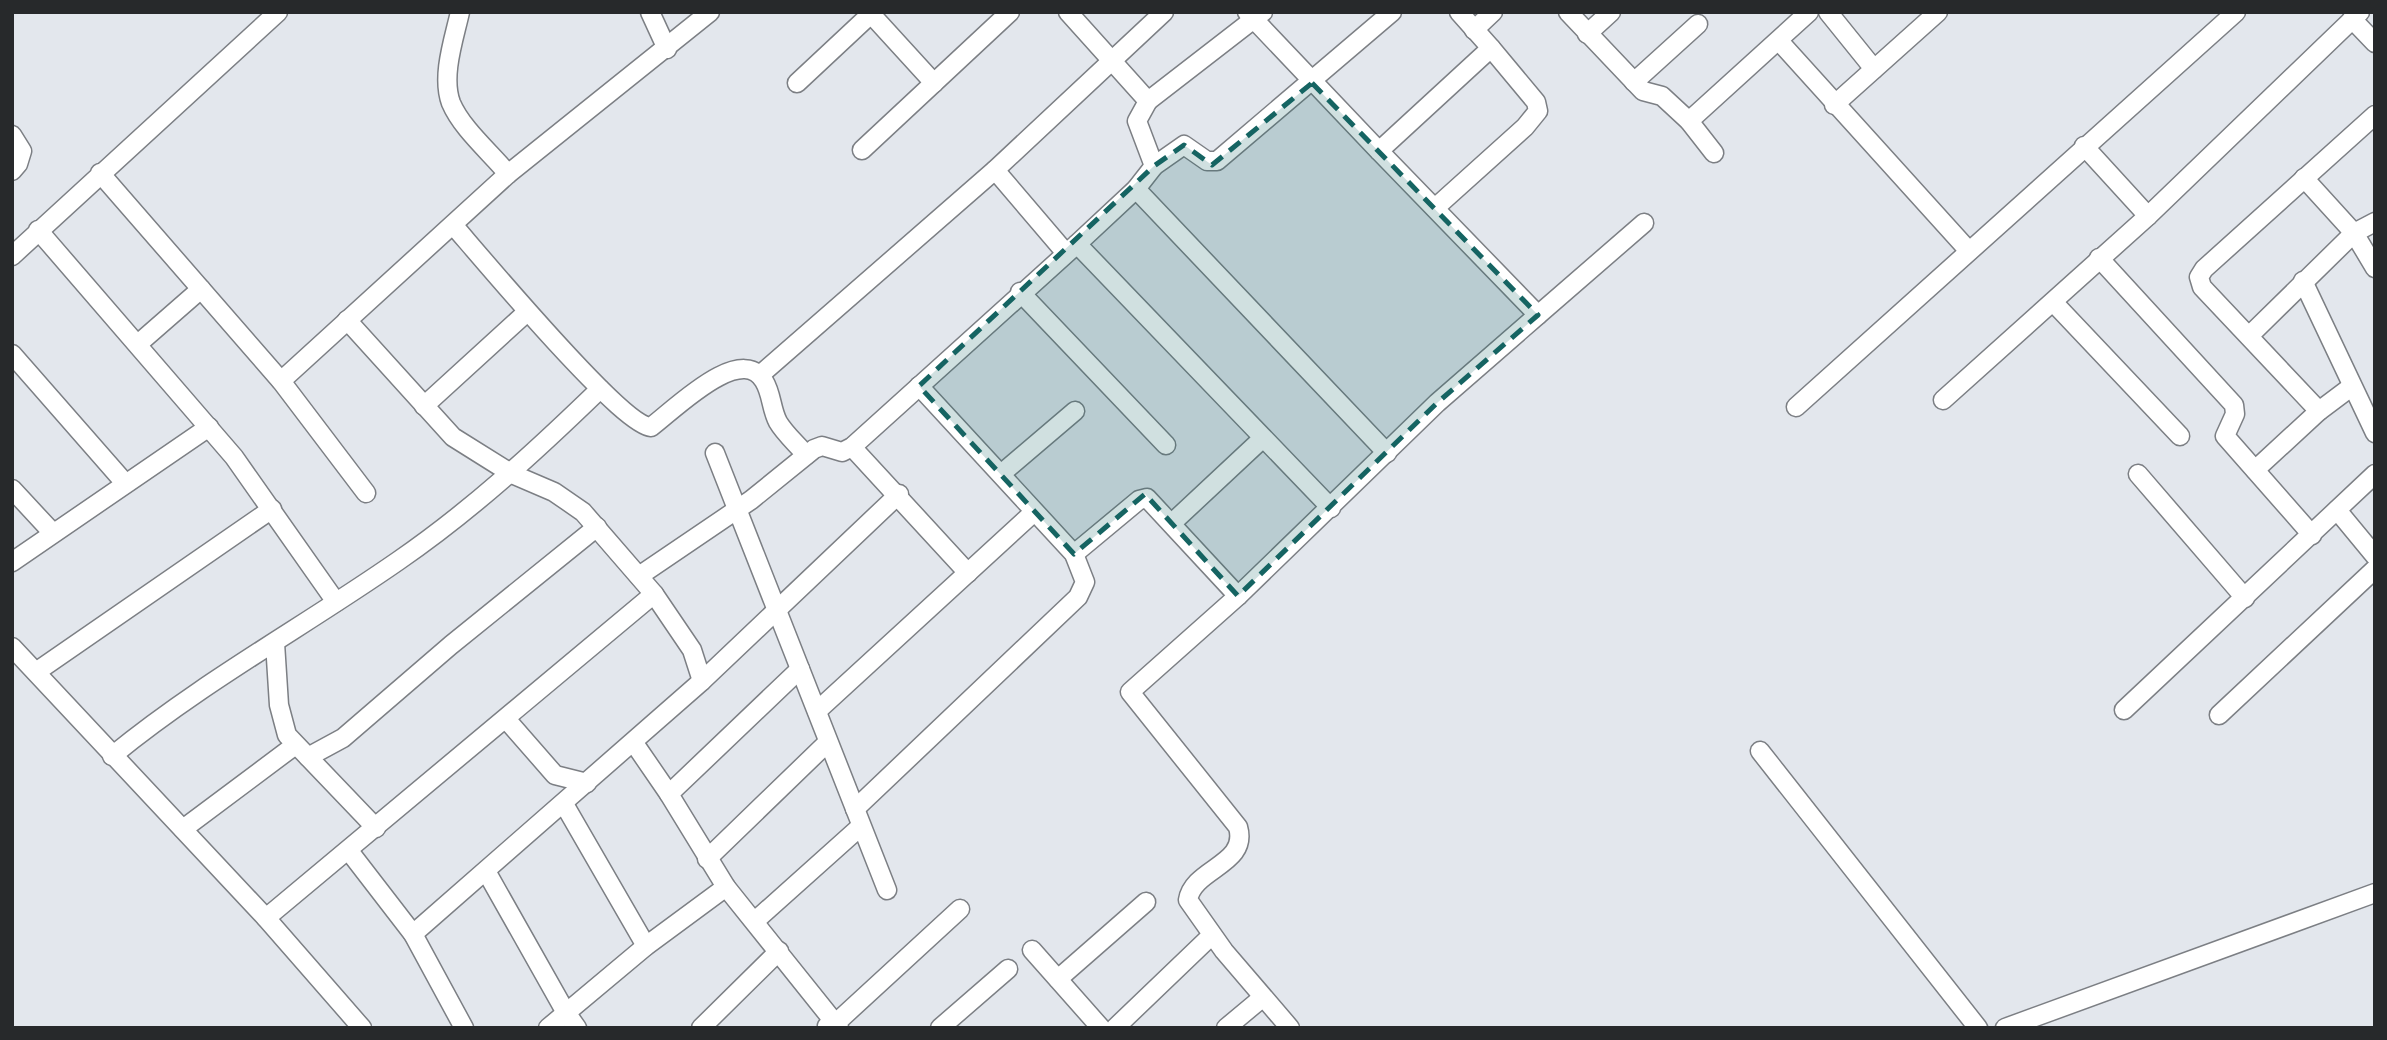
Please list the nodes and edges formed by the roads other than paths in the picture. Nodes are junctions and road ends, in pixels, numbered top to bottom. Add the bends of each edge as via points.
1 (278, 12) edge
2 (460, 12) edge
3 (650, 12) edge
4 (710, 12) edge
5 (1010, 12) edge
6 (1068, 12) edge
7 (1164, 12) edge
8 (1392, 12) edge
9 (1459, 12) edge
10 (1493, 12) edge
11 (1568, 12) edge
12 (1611, 12) edge
13 (1809, 12) edge
14 (1828, 12) edge
15 (1938, 12) edge
16 (2236, 12) edge
17 (872, 13) edge
18 (1254, 15) edge
19 (2356, 16) edge
20 (1698, 24) dead end
21 (1474, 30) junction
22 (1587, 34) junction
23 (1779, 41) junction
24 (2375, 43) edge
25 (667, 48) junction
26 (1491, 48) junction
27 (1110, 60) junction
28 (1874, 69) junction
29 (1634, 82) junction
30 (797, 83) dead end
31 (934, 83) junction
32 (1312, 83) junction
33 (1148, 101) junction
34 (1834, 105) junction
35 (1689, 121) junction
36 (2373, 121) edge
37 (12, 135) edge
38 (2084, 146) junction
39 (862, 150) dead end
40 (1379, 151) junction
41 (1714, 153) dead end
42 (1154, 166) junction
43 (995, 170) junction
44 (12, 171) edge
45 (100, 173) junction
46 (508, 174) junction
47 (2304, 178) junction
48 (1136, 189) junction
49 (1435, 208) junction
50 (2148, 216) junction
51 (2375, 222) edge
52 (1644, 223) dead end
53 (454, 226) junction
54 (38, 230) junction
55 (2354, 233) junction
56 (1071, 248) junction
57 (1969, 251) junction
58 (12, 256) edge
59 (2099, 258) junction
60 (2375, 268) edge
61 (2303, 281) junction
62 (201, 289) junction
63 (1020, 292) junction
64 (2054, 303) junction
65 (527, 312) junction
66 (1538, 315) junction
67 (347, 320) junction
68 (2249, 337) junction
69 (138, 344) junction
70 (12, 354) edge
71 (760, 375) junction
72 (281, 380) junction
73 (919, 386) junction
74 (2351, 387) junction
75 (600, 389) junction
76 (1943, 401) dead end
77 (424, 406) junction
78 (1796, 407) dead end
79 (1074, 411) dead end
80 (2319, 411) junction
81 (209, 427) junction
82 (2375, 433) edge
83 (2180, 436) dead end
84 (1263, 438) junction
85 (1166, 445) dead end
86 (852, 447) junction
87 (715, 453) dead end
88 (1387, 453) junction
89 (806, 455) junction
90 (2255, 470) junction
91 (512, 474) junction
92 (1001, 474) junction
93 (2138, 474) dead end
94 (2375, 474) edge
95 (125, 483) junction
96 (12, 489) edge
97 (366, 494) dead end
98 (899, 494) junction
99 (1331, 508) junction
100 (272, 509) junction
101 (738, 509) junction
102 (2337, 510) junction
103 (1033, 513) junction
104 (1172, 523) junction
105 (597, 527) junction
106 (52, 533) junction
107 (2312, 535) junction
108 (1074, 554) junction
109 (2375, 556) edge
110 (12, 562) edge
111 (2375, 569) edge
112 (968, 573) junction
113 (639, 576) junction
114 (654, 594) junction
115 (1238, 596) junction
116 (2245, 598) junction
117 (336, 602) junction
118 (780, 611) junction
119 (275, 643) junction
120 (21, 663) edge
121 (800, 669) junction
122 (702, 681) junction
123 (2124, 710) dead end
124 (817, 711) junction
125 (2219, 715) dead end
126 (506, 719) junction
127 (634, 743) junction
128 (828, 743) junction
129 (301, 751) junction
130 (1760, 751) dead end
131 (112, 756) junction
132 (587, 783) junction
133 (669, 794) junction
134 (564, 804) junction
135 (855, 809) junction
136 (860, 827) junction
137 (376, 828) junction
138 (183, 829) junction
139 (349, 851) junction
140 (708, 859) junction
141 (486, 871) junction
142 (726, 887) junction
143 (887, 890) dead end
144 (2374, 894) edge
145 (1146, 902) dead end
146 (960, 909) dead end
147 (266, 918) junction
148 (755, 921) junction
149 (413, 934) junction
150 (1212, 935) junction
151 (646, 946) junction
152 (1032, 950) dead end
153 (779, 951) junction
154 (1008, 969) dead end
155 (1058, 979) junction
156 (1262, 998) junction
157 (565, 1011) junction
158 (833, 1026) edge
159 (362, 1028) edge
160 (464, 1028) edge
161 (548, 1028) edge
162 (577, 1028) edge
163 (701, 1028) edge
164 (940, 1028) edge
165 (1101, 1028) edge
166 (1115, 1028) edge
167 (1226, 1028) edge
168 (1290, 1028) edge
169 (1978, 1028) edge
170 (2005, 1028) edge

1 - 45 street
2 - 46 street via 451,55 451,102
3 - 25 street
4 - 25 street
5 - 31 street
6 - 27 street
7 - 27 street
8 - 32 street
9 - 21 street
10 - 21 street
11 - 22 street
12 - 22 street
13 - 23 street
14 - 28 street
15 - 28 street
16 - 38 street
17 - 30 street
17 - 31 street
18 - 32 street
18 - 33 street
19 - 24 street
19 - 50 street
20 - 29 street
21 - 26 street
22 - 29 street
23 - 34 street
23 - 35 street
25 - 46 street
26 - 40 street
26 - 49 street via 1536,102 1538,111
27 - 33 street
27 - 43 street
28 - 34 street
29 - 35 street via 1645,93 1662,96
31 - 39 street
32 - 40 street
32 - 42 street via 1217,161 1207,161 1184,145
33 - 42 street via 1137,121
34 - 57 street
35 - 41 street
36 - 47 street
37 - 44 street via 22,151
38 - 50 street
38 - 57 street
40 - 49 street
42 - 48 street
43 - 56 street
43 - 71 street
45 - 54 street
45 - 62 street
46 - 53 street
47 - 55 street
47 - 68 street via 2200,274 2202,287
48 - 56 street
48 - 88 street
49 - 66 street
50 - 59 street
51 - 55 street
52 - 66 street
53 - 65 street
53 - 67 street
54 - 58 street
54 - 69 street
55 - 60 street
55 - 61 street
56 - 63 street
56 - 84 street
57 - 78 street
59 - 64 street
59 - 90 street via 2234,405 2225,436
61 - 68 street
61 - 74 street
62 - 69 street
62 - 72 street
63 - 73 street
63 - 85 street
64 - 76 street
64 - 83 street
65 - 75 street
65 - 77 street
66 - 88 street
67 - 72 street
67 - 77 street
68 - 80 street
69 - 81 street
70 - 95 street
71 - 75 street via 748,368 733,369 647,427
71 - 89 street via 778,421
72 - 97 street
73 - 86 street
73 - 92 street
74 - 80 street
74 - 82 street
75 - 91 street
77 - 91 street via 453,437
79 - 92 street
80 - 90 street
81 - 95 street
81 - 100 street
84 - 99 street
84 - 104 street
86 - 89 street via 842,453 817,447
86 - 98 street
87 - 101 street
88 - 99 street
89 - 101 street
90 - 107 street
91 - 105 street via 554,492
91 - 117 street via 400,560
92 - 103 street
93 - 116 street
94 - 102 street
95 - 106 street
96 - 106 street
98 - 112 street
98 - 118 street
99 - 115 street
100 - 117 street
100 - 120 street
101 - 113 street
101 - 118 street
102 - 107 street
102 - 109 street
103 - 108 street
103 - 112 street
104 - 108 street via 1152,501 1142,498
104 - 115 street
105 - 113 street
105 - 129 street via 343,737
106 - 110 street
107 - 116 street
108 - 135 street via 1085,582 1078,597
111 - 125 street
112 - 124 street
113 - 114 street
114 - 122 street via 692,650
114 - 126 street
115 - 150 street via 1130,692 1238,827 1236,852 1188,895 1191,907
116 - 123 street
117 - 119 street
118 - 121 street
118 - 122 street
119 - 129 street via 282,724
119 - 131 street via 151,724
120 - 131 street
121 - 124 street
121 - 133 street
122 - 127 street
124 - 128 street
126 - 132 street via 555,775
126 - 137 street
127 - 132 street
127 - 133 street
128 - 135 street
128 - 140 street
129 - 137 street
129 - 138 street
130 - 169 street
131 - 138 street
132 - 134 street
133 - 140 street
134 - 141 street
134 - 151 street
135 - 136 street
136 - 143 street
136 - 148 street
137 - 139 street
138 - 147 street
139 - 147 street
139 - 149 street
140 - 142 street
141 - 149 street
141 - 157 street
142 - 148 street
142 - 151 street
144 - 170 street
145 - 155 street
146 - 158 street
147 - 159 street
148 - 153 street
149 - 160 street
150 - 156 street
150 - 166 street
151 - 157 street
152 - 155 street
153 - 158 street
153 - 163 street
154 - 164 street
155 - 165 street
156 - 167 street
156 - 168 street
157 - 161 street
157 - 162 street

